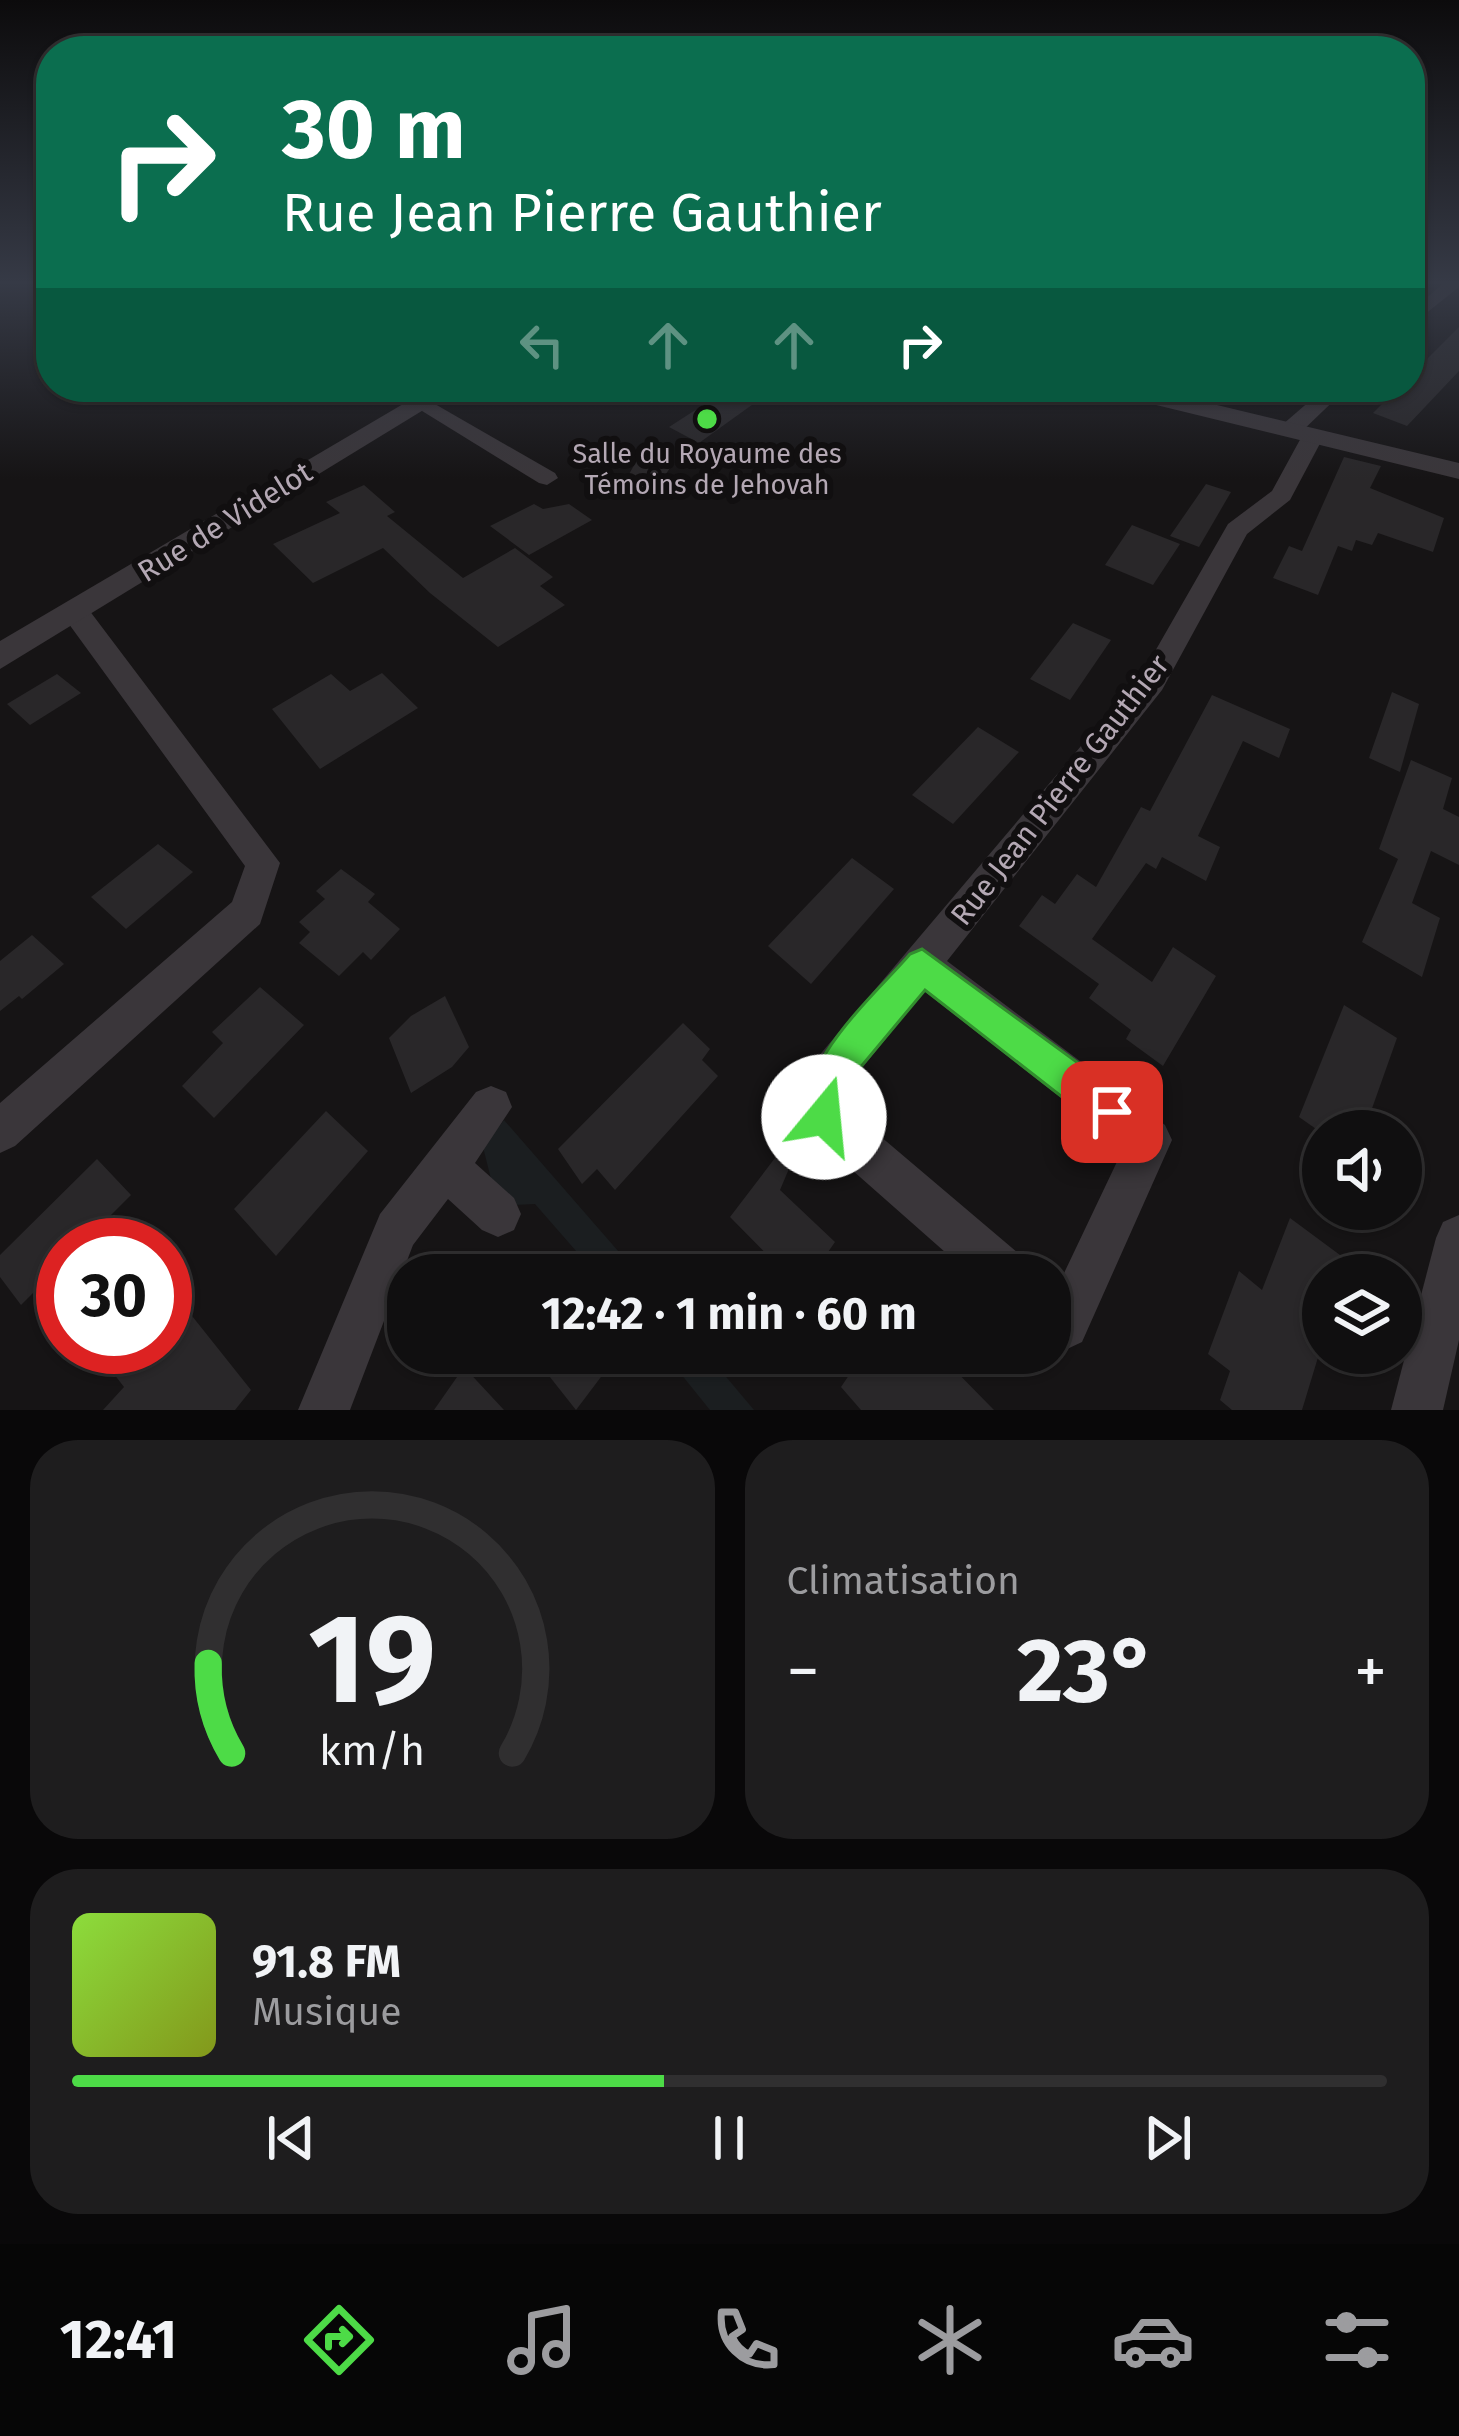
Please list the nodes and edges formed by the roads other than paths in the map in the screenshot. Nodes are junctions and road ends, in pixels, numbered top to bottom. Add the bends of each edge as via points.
1 (421, 402) joint
2 (1174, 402) edge
3 (1326, 402) edge
4 (1302, 433) junction
5 (1459, 471) edge
6 (548, 478) dead end
7 (76, 613) junction
8 (0, 657) edge
9 (922, 966) junction
10 (491, 1107) dead end
11 (0, 1131) edge
12 (445, 1166) junction
13 (498, 1214) dead end
14 (1459, 1238) edge
15 (983, 1254) edge
16 (1071, 1311) edge
17 (324, 1410) edge
18 (1417, 1410) edge

1 - 6 street
1 - 7 street, Rue de Videlot
2 - 4 street
3 - 4 street
4 - 5 street
4 - 9 street, Rue Jean Pierre Gauthier via 1282,495 1237,530 1152,682
7 - 8 street, Rue de Videlot
7 - 11 street via 263,863 247,912
9 - 15 street, Rue Jean Pierre Gauthier via 832,1073 824,1117
9 - 16 street via 1150,1140
10 - 12 street
12 - 13 street
12 - 17 street via 396,1230
14 - 18 street

